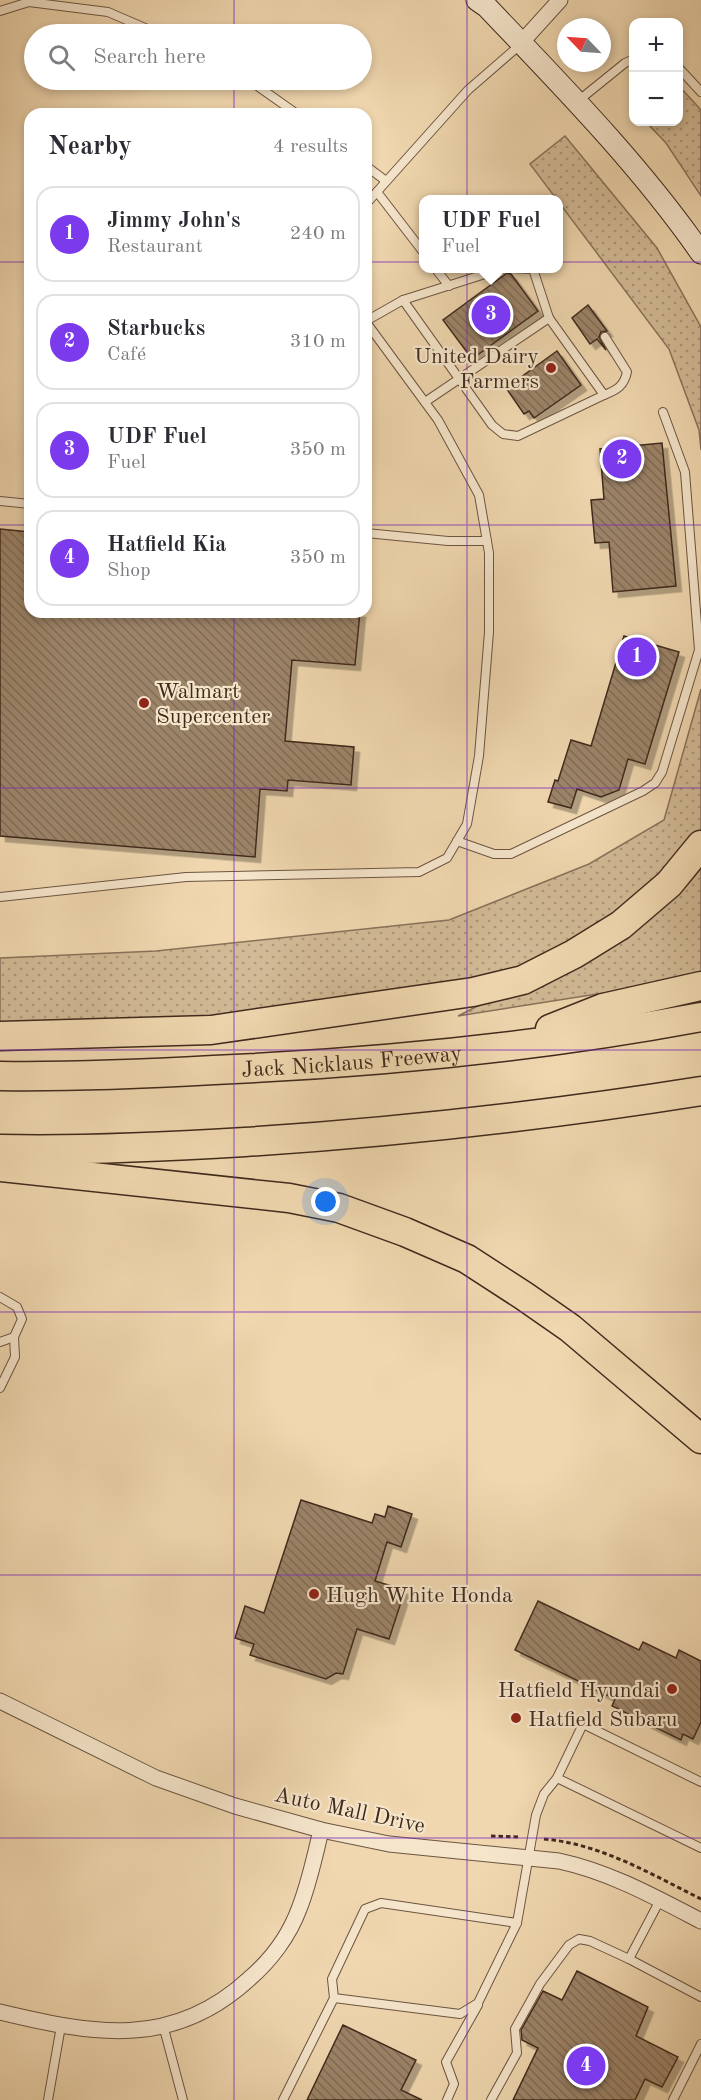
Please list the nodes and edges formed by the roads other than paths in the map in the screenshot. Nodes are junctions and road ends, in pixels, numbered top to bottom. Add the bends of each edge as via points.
1 (477, 0) edge
2 (560, 0) edge
3 (0, 11) edge
4 (136, 24) edge
5 (521, 43) junction
6 (629, 62) edge
7 (683, 72) edge
8 (263, 90) edge
9 (701, 92) edge
10 (577, 102) junction
11 (289, 108) edge
12 (372, 170) edge
13 (386, 181) junction
14 (377, 192) junction
15 (372, 197) edge
16 (419, 248) edge
17 (701, 254) edge
18 (439, 273) edge
19 (488, 273) edge
20 (534, 273) edge
21 (448, 286) junction
22 (404, 300) junction
23 (549, 318) junction
24 (372, 319) edge
25 (372, 330) edge
26 (605, 337) dead end
27 (460, 378) junction
28 (604, 395) junction
29 (425, 402) junction
30 (663, 412) dead end
31 (0, 501) edge
32 (24, 503) edge
33 (372, 534) edge
34 (487, 541) junction
35 (457, 842) junction
36 (701, 845) edge
37 (0, 897) edge
38 (701, 986) edge
39 (701, 1017) edge
40 (0, 1036) edge
41 (507, 1046) junction
42 (0, 1076) edge
43 (701, 1091) edge
44 (0, 1149) edge
45 (0, 1167) edge
46 (0, 1296) edge
47 (14, 1337) junction
48 (0, 1342) edge
49 (0, 1388) edge
50 (701, 1439) edge
51 (0, 1701) edge
52 (557, 1778) junction
53 (701, 1782) edge
54 (321, 1830) junction
55 (701, 1848) edge
56 (528, 1858) junction
57 (660, 1900) junction
58 (701, 1920) edge
59 (517, 1923) junction
60 (629, 1959) junction
61 (701, 1997) edge
62 (334, 1998) junction
63 (478, 2003) junction
64 (0, 2012) edge
65 (164, 2025) junction
66 (61, 2026) junction
67 (701, 2044) edge
68 (48, 2100) edge
69 (183, 2100) edge
70 (283, 2100) edge
71 (447, 2100) edge
72 (491, 2100) edge
73 (673, 2100) edge

1 - 5 main road
2 - 5 street
3 - 4 lane via 29,2 108,12
5 - 10 main road
5 - 13 lane via 468,90
6 - 10 lane
7 - 9 lane
8 - 11 lane
10 - 17 main road via 669,208
12 - 13 lane
13 - 14 lane
14 - 15 lane
14 - 16 lane
18 - 21 lane
19 - 21 lane
20 - 23 lane
21 - 22 lane
22 - 24 lane
22 - 27 lane
23 - 27 lane
23 - 28 lane
25 - 29 lane
26 - 28 lane via 627,372 618,389
27 - 28 lane via 492,425 503,434 518,436
27 - 29 lane
29 - 34 lane via 479,495
30 - 35 lane via 685,472 699,650 662,772 643,791 512,855 494,854
31 - 32 lane
33 - 34 lane
34 - 35 lane via 489,632 479,756 467,824
35 - 37 lane via 447,858 419,872 186,877
36 - 40 highway via 669,884 621,925 523,980 463,994 211,1029
38 - 41 highway via 603,1008
39 - 41 highway, Jack Nicklaus Freeway
41 - 42 highway, Jack Nicklaus Freeway via 296,1067
43 - 44 highway via 593,1108 329,1136 156,1147
45 - 50 highway via 290,1198 339,1208 405,1232 467,1259 570,1328
46 - 47 lane via 17,1307 22,1319
47 - 48 lane
47 - 49 lane via 15,1358
51 - 54 street, Auto Mall Drive via 156,1778
52 - 53 lane via 583,1724
52 - 55 lane
52 - 56 lane via 544,1794 536,1815
54 - 56 street, Auto Mall Drive via 389,1844
54 - 65 street via 299,1911 266,1964 217,2005
56 - 57 street, Auto Mall Drive via 584,1866
56 - 59 lane
57 - 58 street, Auto Mall Drive
57 - 60 lane
59 - 62 lane via 381,1903 365,1909 332,1979
59 - 63 lane
60 - 61 lane
60 - 72 lane via 590,1941 579,1939 569,1945 540,1984 515,2029 517,2053
62 - 63 lane via 460,2013
62 - 70 lane
63 - 71 lane via 446,2061 454,2084
64 - 66 street
65 - 66 street via 133,2031
65 - 69 lane
66 - 68 lane
67 - 73 lane

